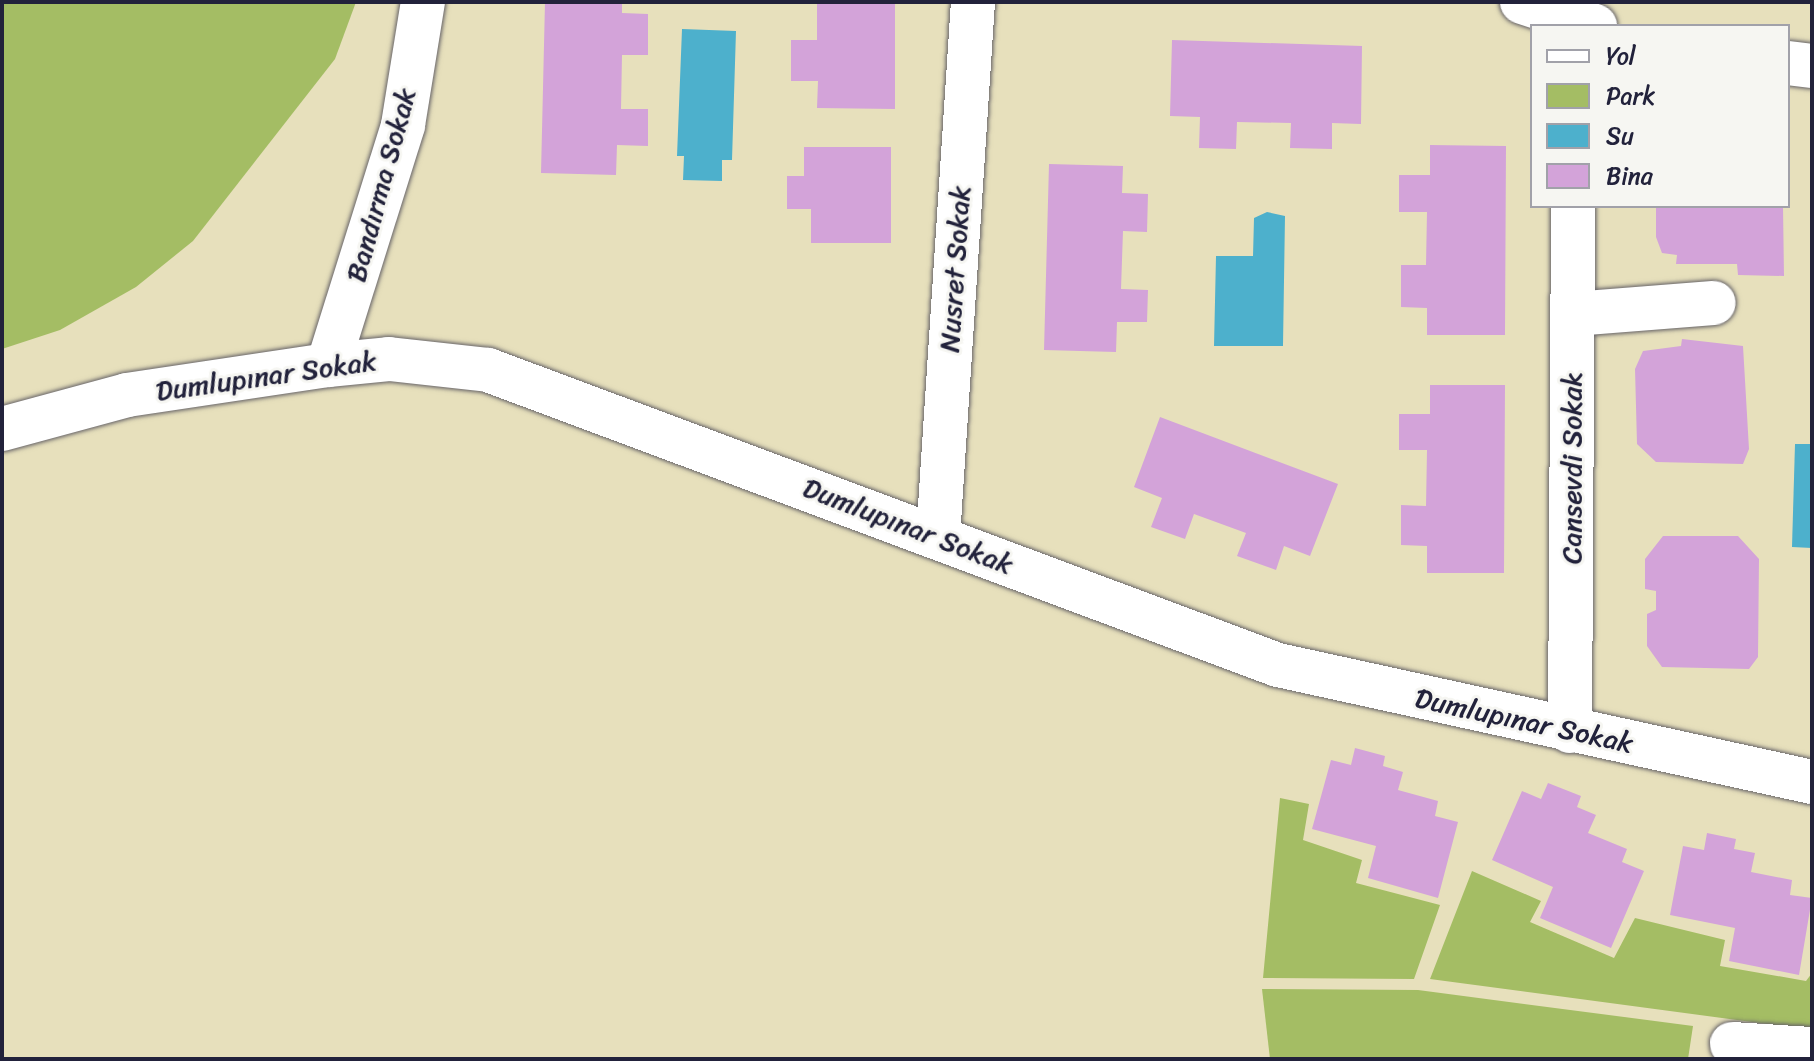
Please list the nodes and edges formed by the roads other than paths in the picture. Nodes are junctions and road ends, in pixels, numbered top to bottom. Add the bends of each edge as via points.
1 (423, 2) edge
2 (973, 2) edge
3 (1522, 2) edge
4 (1580, 19) edge
5 (1790, 63) edge
6 (1812, 66) edge
7 (1573, 208) edge
8 (1714, 303) dead end
9 (1573, 314) junction
10 (328, 365) junction
11 (2, 429) edge
12 (938, 537) junction
13 (1570, 731) junction
14 (1812, 782) edge
15 (1732, 1044) dead end
16 (1812, 1049) edge

1 - 10 street, Bandırma Sokak via 403,125
2 - 12 street, Nusret Sokak
3 - 4 street
5 - 6 street
7 - 9 street, Cansevdi Sokak
8 - 9 street
9 - 13 street, Cansevdi Sokak
10 - 11 street, Dumlupınar Sokak via 127,395
10 - 12 street, Dumlupınar Sokak via 389,359 488,370
12 - 13 street, Dumlupınar Sokak via 1278,665
13 - 14 street, Dumlupınar Sokak
15 - 16 street

